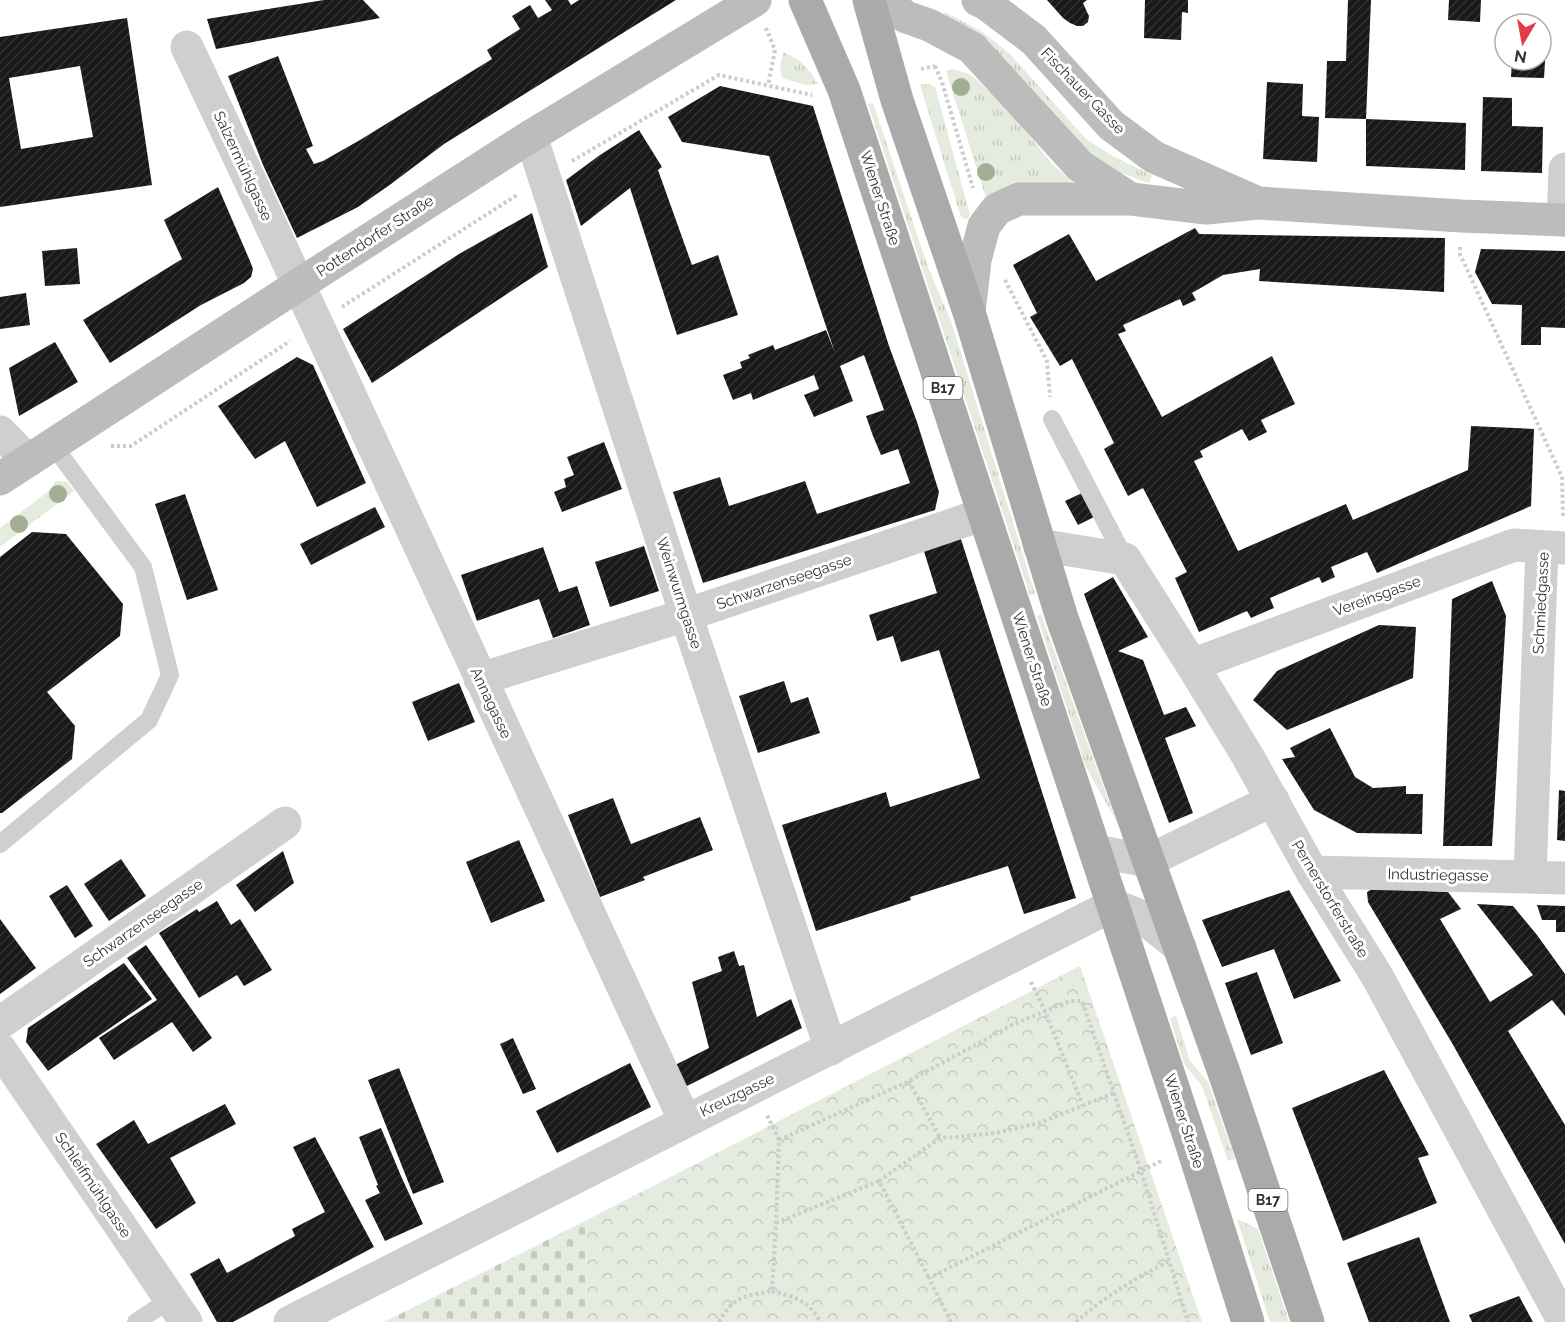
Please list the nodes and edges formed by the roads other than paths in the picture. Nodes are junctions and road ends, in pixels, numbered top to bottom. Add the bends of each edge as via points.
1 (755, 0) edge
2 (805, 0) edge
3 (869, 0) edge
4 (883, 0) edge
5 (978, 0) edge
6 (187, 47) dead end
7 (531, 136) junction
8 (1565, 169) edge
9 (1131, 199) junction
10 (1258, 203) junction
11 (1564, 220) edge
12 (300, 284) junction
13 (969, 312) junction
14 (1052, 419) dead end
15 (0, 432) edge
16 (41, 453) junction
17 (0, 479) edge
18 (984, 514) junction
19 (1039, 545) junction
20 (1554, 547) edge
21 (1125, 559) junction
22 (686, 615) junction
23 (1192, 665) junction
24 (480, 679) junction
25 (1273, 800) junction
26 (285, 823) dead end
27 (0, 844) edge
28 (1096, 851) junction
29 (1148, 861) junction
30 (1312, 872) junction
31 (1530, 877) junction
32 (1565, 878) edge
33 (1113, 905) junction
34 (1180, 947) junction
35 (0, 1023) edge
36 (0, 1049) edge
37 (831, 1049) junction
38 (685, 1121) junction
39 (1560, 1306) edge
40 (179, 1310) edge
41 (136, 1322) edge
42 (290, 1322) edge
43 (1248, 1322) edge
44 (1308, 1322) edge

1 - 7 main road, Pottendorfer Straße
2 - 18 main road, Wiener Straße / B17 via 844,90
3 - 13 main road, B17 via 897,100
4 - 9 main road, Fischauer Gasse via 906,16 972,48 1080,166
5 - 10 main road, Fischauer Gasse via 1034,40 1111,125 1154,157
6 - 12 street, Salzermühlgasse
7 - 12 main road, Pottendorfer Straße
7 - 22 street, Weinwurmgasse
8 - 11 street
9 - 10 main road, Fischauer Gasse via 1206,207
9 - 13 main road, Fischauer Gasse via 1019,199 997,209 984,226 975,260
10 - 11 main road, Fischauer Gasse
12 - 16 main road, Pottendorfer Straße
12 - 24 street, Annagasse
13 - 19 main road, B17
14 - 21 lane
15 - 16 street
16 - 17 main road, Pottendorfer Straße
16 - 27 lane via 142,567 170,675 149,720
18 - 22 street, Schwarzenseegasse
18 - 28 main road, Wiener Straße / B17
19 - 21 street
19 - 29 main road, B17
20 - 23 street, Vereinsgasse via 1514,545
20 - 31 street, Schmiedgasse
21 - 23 street, Pernerstorferstraße
22 - 24 street, Schwarzenseegasse
22 - 37 street, Weinwurmgasse
23 - 25 street, Pernerstorferstraße
24 - 38 street, Annagasse
25 - 29 street
25 - 30 street, Pernerstorferstraße
26 - 35 street, Schwarzenseegasse
28 - 29 street
28 - 33 main road, Wiener Straße / B17
29 - 34 main road, B17
30 - 31 street, Industriegasse
30 - 39 street, Pernerstorferstraße via 1377,976
31 - 32 street, Industriegasse
33 - 34 street via 1141,916
33 - 37 street, Kreuzgasse
33 - 43 main road, Wiener Straße / B17
34 - 44 main road, B17
36 - 40 street, Schleifmühlgasse
37 - 38 street, Kreuzgasse
38 - 42 street, Kreuzgasse
40 - 41 lane

